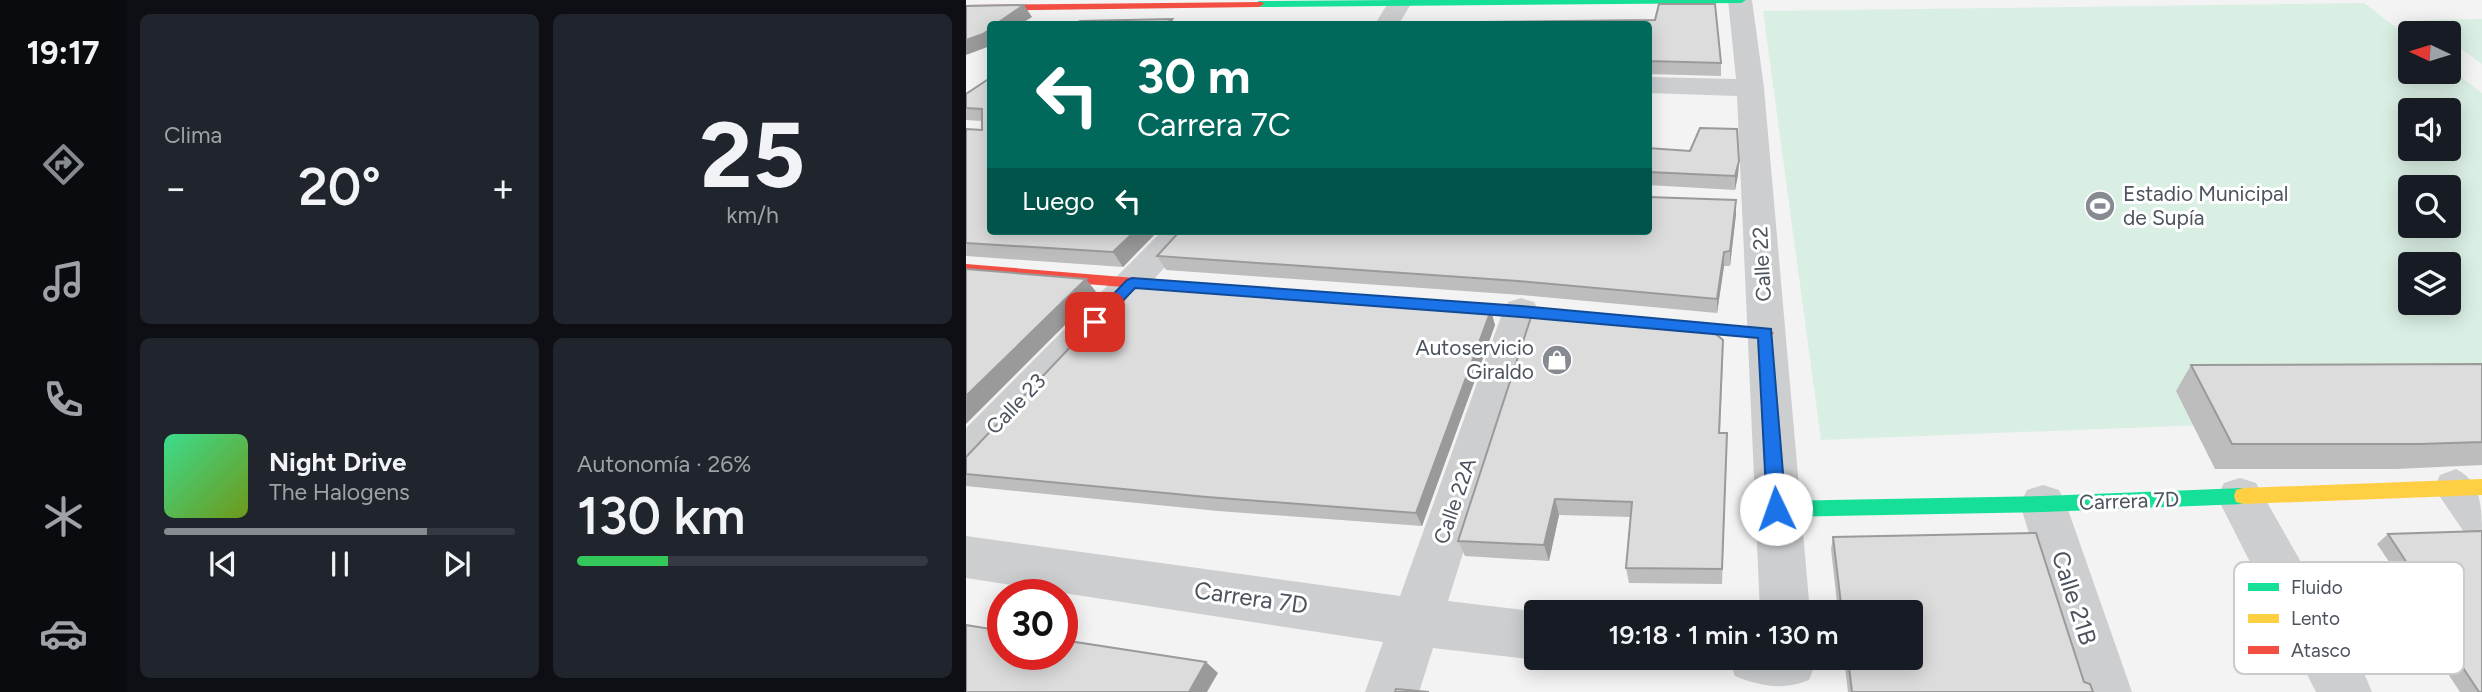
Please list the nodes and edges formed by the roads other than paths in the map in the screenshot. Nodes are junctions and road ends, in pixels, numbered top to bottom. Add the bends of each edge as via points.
1 (1504, 0) edge
2 (1740, 0) edge
3 (1446, 1) edge
4 (966, 8) edge
5 (1394, 13) edge
6 (1652, 85) edge
7 (1751, 88) junction
8 (1177, 235) edge
9 (966, 269) edge
10 (1132, 283) junction
11 (1201, 288) edge
12 (1229, 290) edge
13 (1521, 312) junction
14 (1602, 319) edge
15 (1643, 322) edge
16 (1766, 333) junction
17 (966, 456) edge
18 (2240, 497) junction
19 (2473, 499) edge
20 (2043, 504) junction
21 (1776, 509) junction
22 (966, 557) edge
23 (2275, 562) edge
24 (1780, 600) edge
25 (1414, 622) junction
26 (1524, 634) edge
27 (2335, 674) edge
28 (1392, 692) edge
29 (2105, 692) edge
30 (2345, 692) edge

1 - 2 street
1 - 3 street
2 - 7 street, Calle 22
3 - 5 street
4 - 5 street
6 - 7 street
7 - 16 street, Calle 22 via 1744,203
8 - 10 street, Calle 23
9 - 10 street
10 - 11 street
10 - 17 street, Calle 23
12 - 13 street
13 - 14 street
13 - 25 street, Calle 22A
15 - 16 street
16 - 21 street, Calle 22
18 - 19 street, Carrera 7D
18 - 20 street, Carrera 7D
18 - 23 street
20 - 21 street, Carrera 7D
20 - 29 street, Calle 21B
21 - 24 street, Calle 22
22 - 25 street, Carrera 7D
25 - 26 street, Carrera 7D
25 - 28 street, Calle 22A
27 - 30 street

